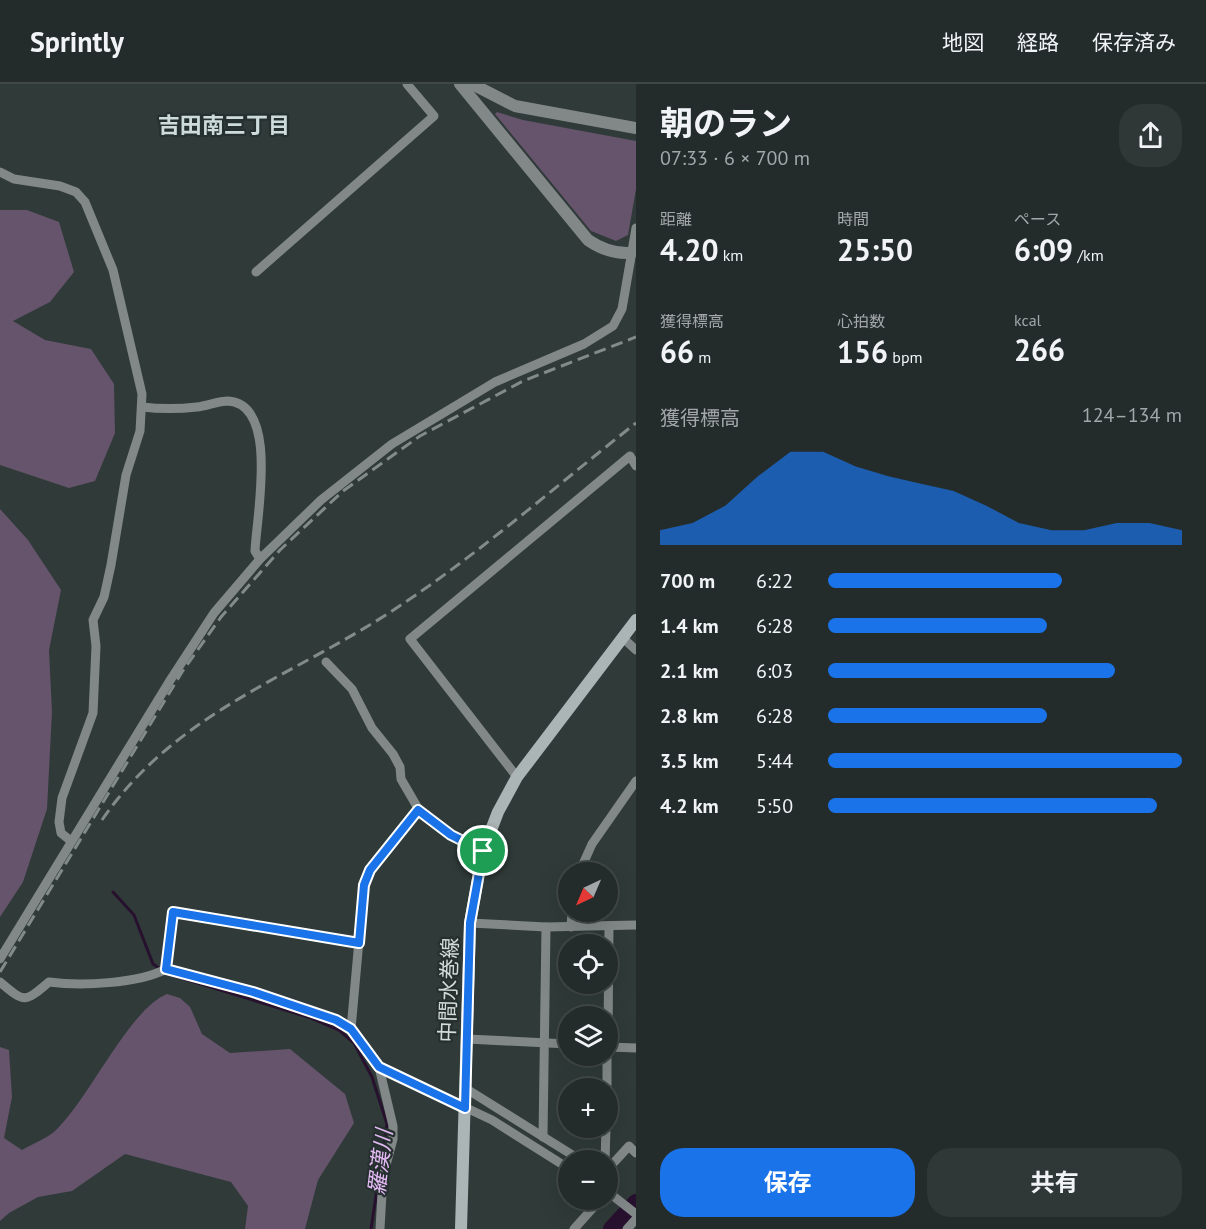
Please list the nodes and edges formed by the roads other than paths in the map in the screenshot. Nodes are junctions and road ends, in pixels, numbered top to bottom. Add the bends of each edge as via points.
1 (407, 84) edge
2 (460, 84) edge
3 (472, 84) edge
4 (636, 128) edge
5 (0, 172) edge
6 (636, 228) edge
7 (634, 254) edge
8 (256, 272) dead end
9 (142, 407) junction
10 (636, 466) edge
11 (260, 559) junction
12 (636, 620) edge
13 (623, 638) junction
14 (636, 650) edge
15 (326, 662) dead end
16 (517, 777) junction
17 (636, 781) edge
18 (418, 810) junction
19 (71, 841) junction
20 (483, 851) junction
21 (584, 862) edge
22 (571, 922) edge
23 (470, 923) junction
24 (636, 925) edge
25 (609, 926) junction
26 (546, 927) junction
27 (570, 927) junction
28 (359, 943) junction
29 (0, 958) edge
30 (166, 969) junction
31 (0, 982) edge
32 (608, 1006) edge
33 (351, 1029) junction
34 (467, 1039) junction
35 (543, 1042) junction
36 (558, 1043) edge
37 (618, 1047) edge
38 (636, 1048) edge
39 (379, 1067) junction
40 (465, 1088) junction
41 (465, 1108) junction
42 (543, 1137) junction
43 (564, 1150) edge
44 (636, 1153) edge
45 (618, 1158) edge
46 (558, 1162) edge
47 (618, 1200) edge
48 (591, 1210) edge
49 (636, 1214) edge
50 (636, 1219) edge
51 (380, 1229) edge
52 (461, 1229) edge
53 (573, 1229) edge
54 (627, 1229) edge

1 - 8 street via 434,116
2 - 7 street via 588,240 618,254
3 - 4 street via 515,106
5 - 9 street via 14,179 60,186 76,192 85,202 112,270 137,367
6 - 7 street
7 - 11 street via 622,309 613,326 584,344 495,382 392,444 321,500
9 - 11 street via 196,407 227,401 238,403 253,418 262,458 255,541
9 - 19 street via 104,597 93,620 93,713 62,798 61,833
10 - 16 street via 630,456 410,639
11 - 19 street via 214,613
12 - 13 main road, 中間水巻線
13 - 14 street
13 - 16 main road, 中間水巻線
15 - 18 street via 352,689 372,728 393,754
16 - 20 main road, 中間水巻線
17 - 21 street
18 - 20 street via 451,835
18 - 28 street via 370,870 364,885
19 - 29 street
20 - 23 main road, 中間水巻線
22 - 27 street
23 - 26 street
23 - 34 main road, 中間水巻線
24 - 25 street
25 - 27 street
25 - 32 street
26 - 27 street
26 - 35 street
28 - 30 street via 173,912
28 - 33 street
30 - 31 street via 146,976 73,986 49,982 28,1000
30 - 33 street via 253,992 336,1020
33 - 39 street
34 - 35 street
34 - 40 main road, 中間水巻線
35 - 36 street
35 - 42 street
37 - 38 street
39 - 41 street
39 - 51 street via 393,1126 383,1176
40 - 41 main road, 中間水巻線
40 - 42 street
41 - 46 street via 492,1120
41 - 52 main road, 中間水巻線
42 - 43 street
44 - 45 street via 629,1146
47 - 49 street
48 - 53 street
50 - 54 street

